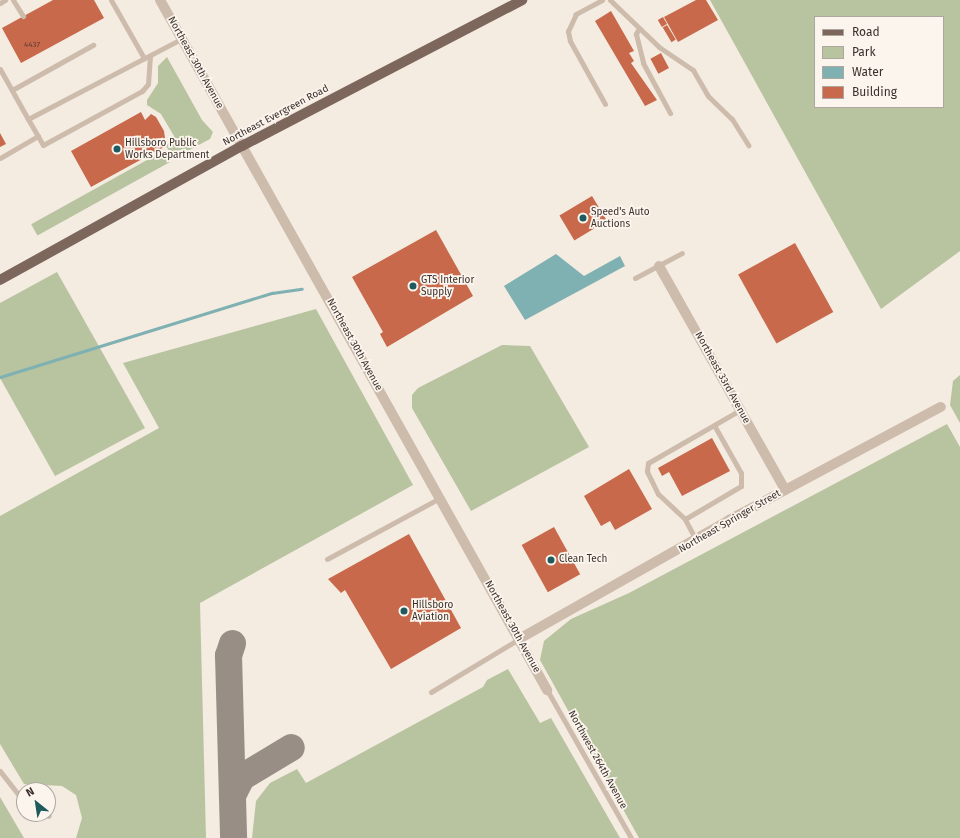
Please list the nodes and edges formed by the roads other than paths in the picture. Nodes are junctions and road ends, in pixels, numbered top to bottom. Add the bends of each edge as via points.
1 (5, 0) edge
2 (14, 0) edge
3 (112, 0) edge
4 (160, 0) edge
5 (522, 0) edge
6 (602, 0) edge
7 (610, 0) edge
8 (0, 3) edge
9 (23, 16) dead end
10 (639, 28) junction
11 (181, 39) junction
12 (93, 45) dead end
13 (150, 56) junction
14 (144, 58) junction
15 (0, 69) edge
16 (12, 90) junction
17 (605, 104) dead end
18 (670, 113) dead end
19 (28, 119) junction
20 (38, 136) junction
21 (748, 145) dead end
22 (242, 146) junction
23 (0, 158) edge
24 (682, 253) dead end
25 (659, 266) junction
26 (635, 278) dead end
27 (0, 280) edge
28 (941, 407) dead end
29 (740, 410) junction
30 (714, 425) junction
31 (785, 490) junction
32 (440, 498) junction
33 (685, 519) junction
34 (696, 541) junction
35 (327, 559) dead end
36 (519, 639) junction
37 (547, 690) joint
38 (431, 692) dead end
39 (0, 771) edge
40 (16, 792) edge
41 (630, 838) edge

1 - 8 lane
2 - 9 lane
3 - 14 lane
4 - 11 street, Northeast 30th Avenue
5 - 22 main road, Northeast Evergreen Road
6 - 17 lane via 576,14 568,31 570,41
7 - 10 lane
10 - 18 lane via 636,34 643,63
10 - 21 lane via 693,70 708,96 732,119
11 - 13 lane
11 - 22 street, Northeast 30th Avenue
12 - 16 lane
13 - 14 lane
13 - 20 lane via 148,84 142,91 43,145
14 - 19 lane
15 - 16 lane
16 - 19 lane
19 - 20 lane
20 - 23 lane
22 - 27 main road, Northeast Evergreen Road
22 - 32 street, Northeast 30th Avenue
24 - 25 lane
25 - 26 lane
25 - 29 street, Northeast 33rd Avenue
28 - 31 street, Northeast Springer Street
29 - 30 lane
29 - 31 street, Northeast 33rd Avenue
30 - 33 lane via 740,473 741,486
30 - 33 lane via 648,463 647,471 660,498
31 - 34 street, Northeast Springer Street
32 - 35 lane
32 - 36 street, Northeast 30th Avenue
33 - 34 lane
34 - 36 street, Northeast Springer Street
36 - 37 street, Northeast 30th Avenue
36 - 38 lane
37 - 41 lane, Northwest 264th Avenue
39 - 40 lane

